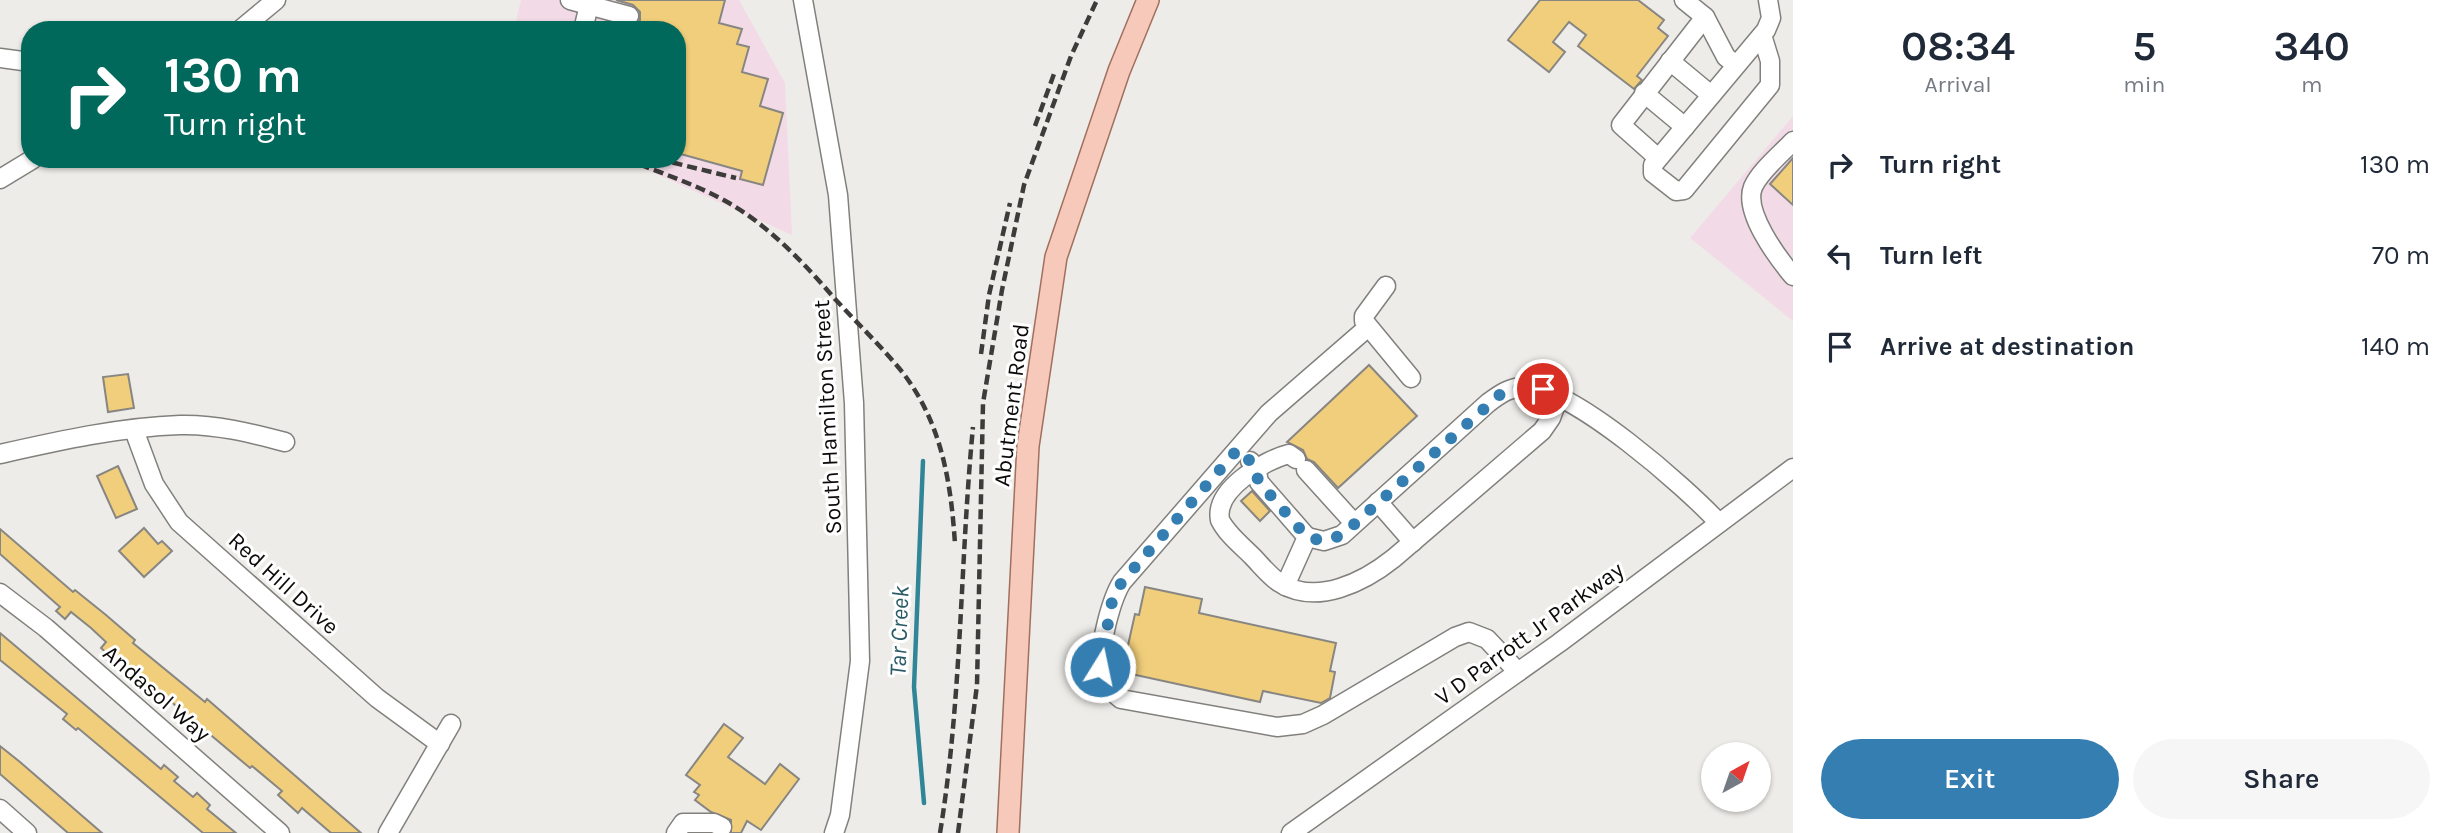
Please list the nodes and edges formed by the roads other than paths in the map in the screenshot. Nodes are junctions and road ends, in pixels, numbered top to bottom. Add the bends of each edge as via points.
1 (276, 0) edge
2 (570, 0) edge
3 (803, 0) edge
4 (1148, 0) edge
5 (1684, 0) edge
6 (1768, 0) edge
7 (589, 5) junction
8 (629, 16) dead end
9 (1705, 18) junction
10 (251, 21) edge
11 (585, 21) edge
12 (1762, 35) junction
13 (0, 58) edge
14 (21, 61) edge
15 (1670, 61) junction
16 (1736, 65) junction
17 (1644, 93) junction
18 (1711, 95) junction
19 (1685, 127) junction
20 (1793, 141) edge
21 (1658, 158) junction
22 (21, 166) edge
23 (0, 179) edge
24 (1793, 276) edge
25 (1386, 286) dead end
26 (1367, 328) junction
27 (1411, 378) dead end
28 (1559, 396) junction
29 (134, 430) junction
30 (285, 442) dead end
31 (1238, 449) junction
32 (0, 454) edge
33 (1256, 467) junction
34 (1793, 468) edge
35 (1378, 502) junction
36 (1354, 523) junction
37 (1719, 523) junction
38 (1307, 537) junction
39 (1413, 542) junction
40 (1285, 586) junction
41 (0, 593) edge
42 (1518, 672) junction
43 (452, 724) dead end
44 (440, 744) junction
45 (0, 809) edge
46 (722, 827) dead end
47 (686, 830) edge
48 (27, 833) edge
49 (280, 833) edge
50 (388, 833) edge
51 (834, 833) edge
52 (1008, 833) edge
53 (1291, 833) edge

1 - 10 street
2 - 7 street
3 - 51 street, South Hamilton Street via 838,195 854,403 860,661
4 - 52 main road, Abutment Road via 1056,257 1028,446
5 - 9 street
6 - 12 street via 1771,18
7 - 8 street
7 - 11 street
9 - 15 street
9 - 16 street via 1726,57
12 - 16 street
12 - 21 street via 1770,61 1770,85 1684,190 1676,191 1653,173
13 - 14 street
15 - 17 street
15 - 18 street
16 - 18 street
17 - 19 street
17 - 21 street via 1620,125
18 - 19 street
19 - 21 street
20 - 24 street via 1753,187 1751,202 1757,222
22 - 23 street
25 - 26 street via 1364,316
26 - 27 street
26 - 31 street via 1269,413
28 - 35 street via 1526,386 1503,392
28 - 37 street via 1597,418
28 - 39 street via 1542,431
29 - 30 street via 181,425 243,431
29 - 32 street
29 - 44 street, Red Hill Drive via 154,484 179,522 377,698
31 - 33 street
31 - 42 street via 1139,560 1113,596 1100,667 1105,682 1121,699 1277,727 1303,724 1469,632 1488,639
33 - 36 street via 1285,455 1301,465
33 - 38 street via 1258,481
33 - 40 street via 1226,499 1220,520
34 - 37 street, V D Parrott Jr Parkway
35 - 36 street
35 - 39 street
36 - 38 street via 1342,535 1324,541
37 - 42 street, V D Parrott Jr Parkway
38 - 40 street
39 - 40 street via 1374,574 1346,586 1304,593
41 - 49 street, Andasol Way via 47,628
42 - 53 street, V D Parrott Jr Parkway
43 - 44 street
44 - 50 street
45 - 48 street
46 - 47 street via 714,823

